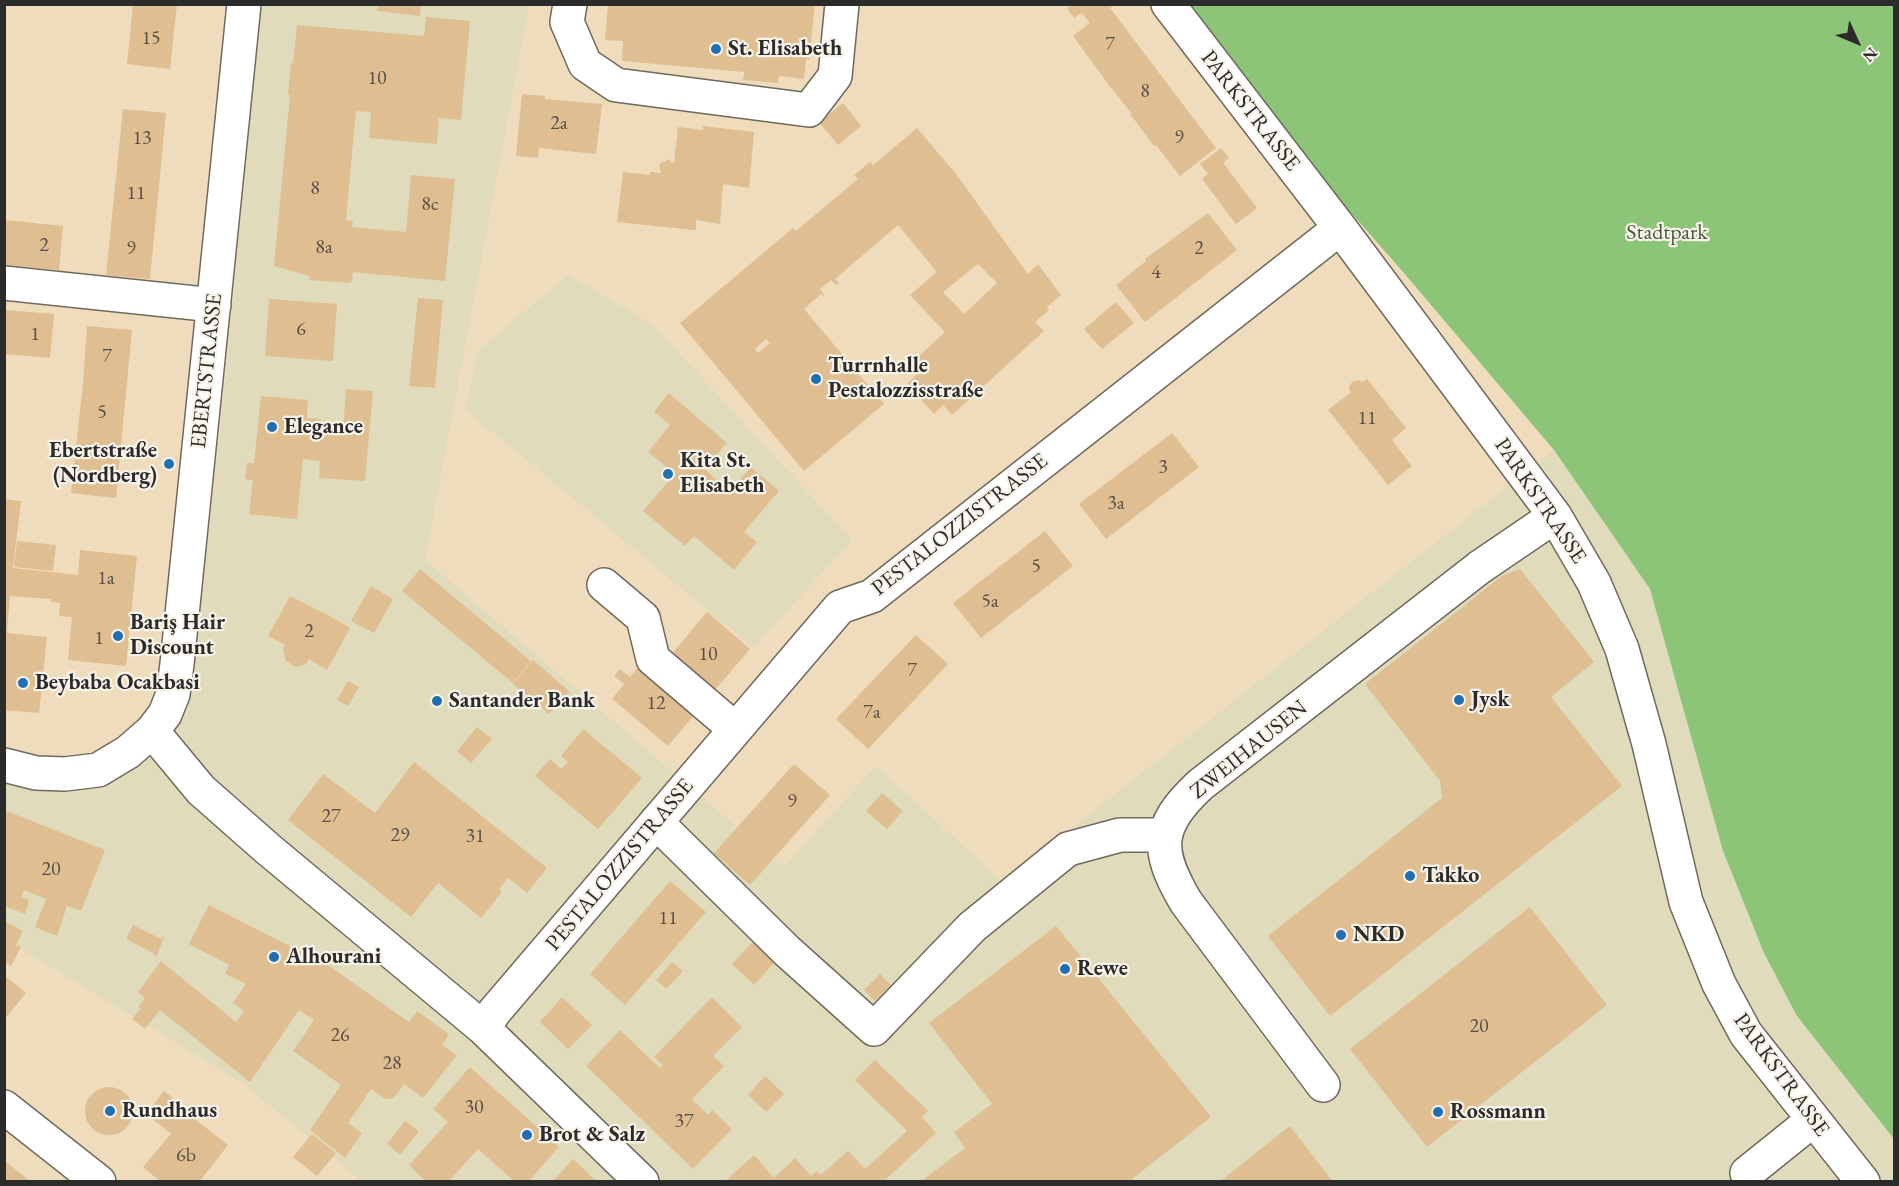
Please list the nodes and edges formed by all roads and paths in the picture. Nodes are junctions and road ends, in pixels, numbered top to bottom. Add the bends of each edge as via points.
1 (244, 4) edge
2 (570, 4) edge
3 (842, 4) edge
4 (1168, 4) edge
5 (1340, 228) junction
6 (4, 283) edge
7 (214, 304) junction
8 (1555, 516) junction
9 (604, 585) dead end
10 (735, 729) junction
11 (152, 731) junction
12 (4, 765) edge
13 (656, 822) junction
14 (1165, 835) junction
15 (483, 1028) junction
16 (1323, 1085) dead end
17 (4, 1107) edge
18 (1813, 1120) junction
19 (1747, 1173) dead end
20 (99, 1182) edge
21 (642, 1182) edge
22 (1863, 1182) edge

1 - 7 street, EBERTSTRASSE
2 - 3 street via 567,22 585,64 616,85 809,110 835,76
4 - 5 street, PARKSTRASSE
5 - 8 street, PARKSTRASSE
5 - 10 street, PESTALOZZISTRASSE via 872,596 840,607
6 - 7 street
7 - 11 street, EBERTSTRASSE via 173,694
8 - 14 street, ZWEIHAUSEN via 1480,567 1200,785 1185,799
8 - 18 street, PARKSTRASSE via 1594,583 1622,649 1686,902 1719,984 1746,1034
9 - 10 street via 643,618 653,659
10 - 13 street, PESTALOZZISTRASSE
11 - 12 street, EBERTSTRASSE via 98,770 36,773
11 - 15 street via 201,790
13 - 14 street via 787,951 874,1029 972,927 1068,849 1120,835
13 - 15 street, PESTALOZZISTRASSE
14 - 16 street via 1164,856 1186,902
15 - 21 street
17 - 20 street
18 - 19 street
18 - 22 street, PARKSTRASSE

